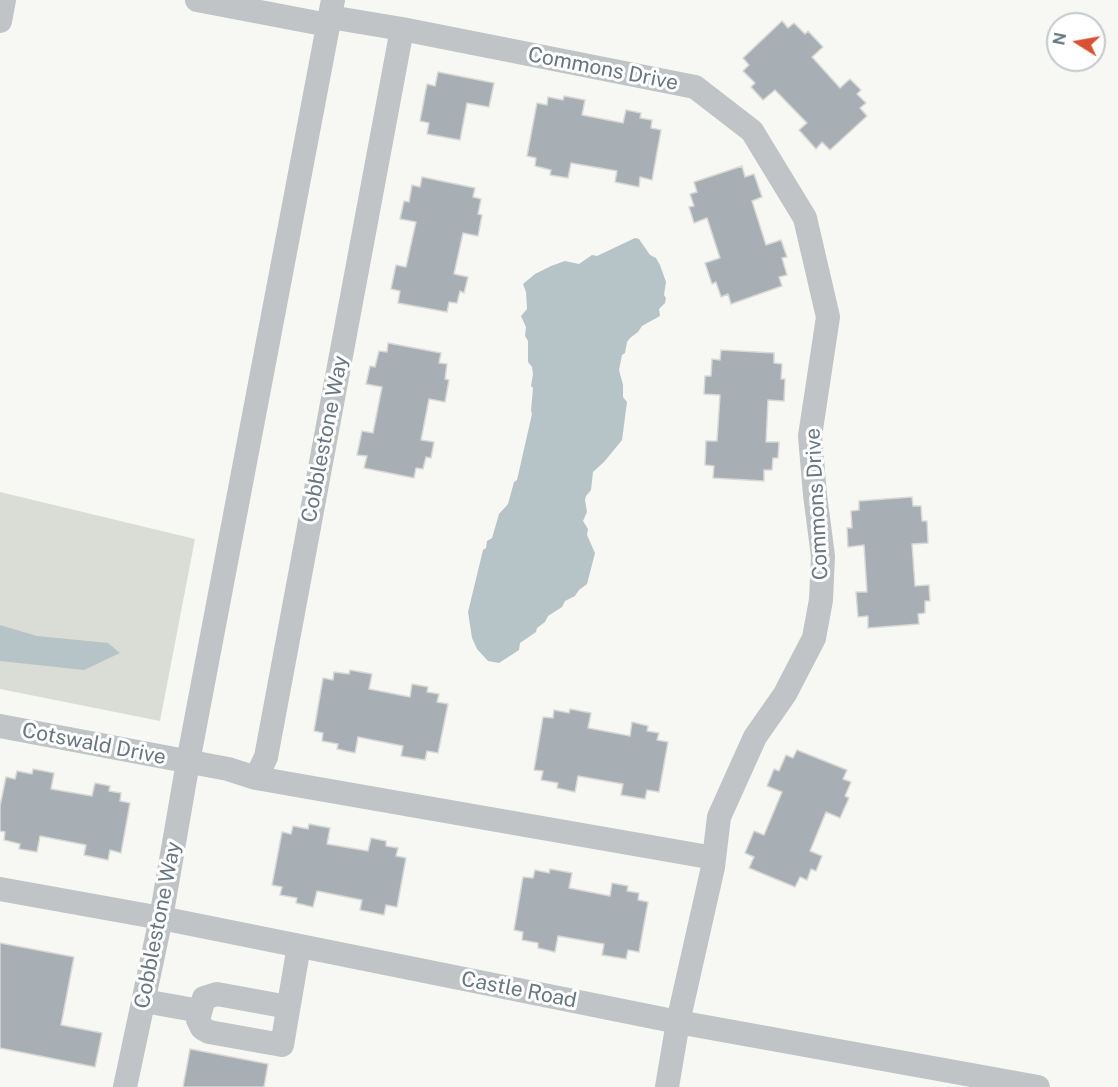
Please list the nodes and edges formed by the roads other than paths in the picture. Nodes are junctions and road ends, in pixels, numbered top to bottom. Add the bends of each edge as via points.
1 (4, 0) edge
2 (197, 0) edge
3 (330, 14) edge
4 (0, 21) edge
5 (402, 29) junction
6 (0, 726) edge
7 (188, 762) junction
8 (256, 778) junction
9 (714, 858) junction
10 (0, 888) edge
11 (162, 918) junction
12 (299, 946) junction
13 (144, 1001) junction
14 (288, 1006) junction
15 (200, 1011) junction
16 (678, 1022) junction
17 (125, 1087) edge
18 (667, 1087) edge
19 (1038, 1087) edge

1 - 4 street
2 - 3 street, Commons Drive
3 - 5 street, Commons Drive
3 - 7 street, Cobblestone Way
5 - 8 street, Cobblestone Way via 266,757
5 - 9 street, Commons Drive via 695,87 752,131 805,218 828,317 810,436 823,556 821,600 814,638 785,694 755,737 719,817
6 - 7 street, Cotswald Drive
7 - 8 street
7 - 11 street, Cobblestone Way
8 - 9 street
9 - 16 street, Commons Drive
10 - 11 street, Castle Road
11 - 12 street, Castle Road
11 - 13 street, Cobblestone Way
12 - 14 street
12 - 16 street, Castle Road
13 - 15 street
13 - 17 street, Cobblestone Way
14 - 15 street via 217,994 204,998
14 - 15 street via 282,1045 209,1032 198,1020
16 - 18 street, Commons Drive
16 - 19 street, Castle Road

